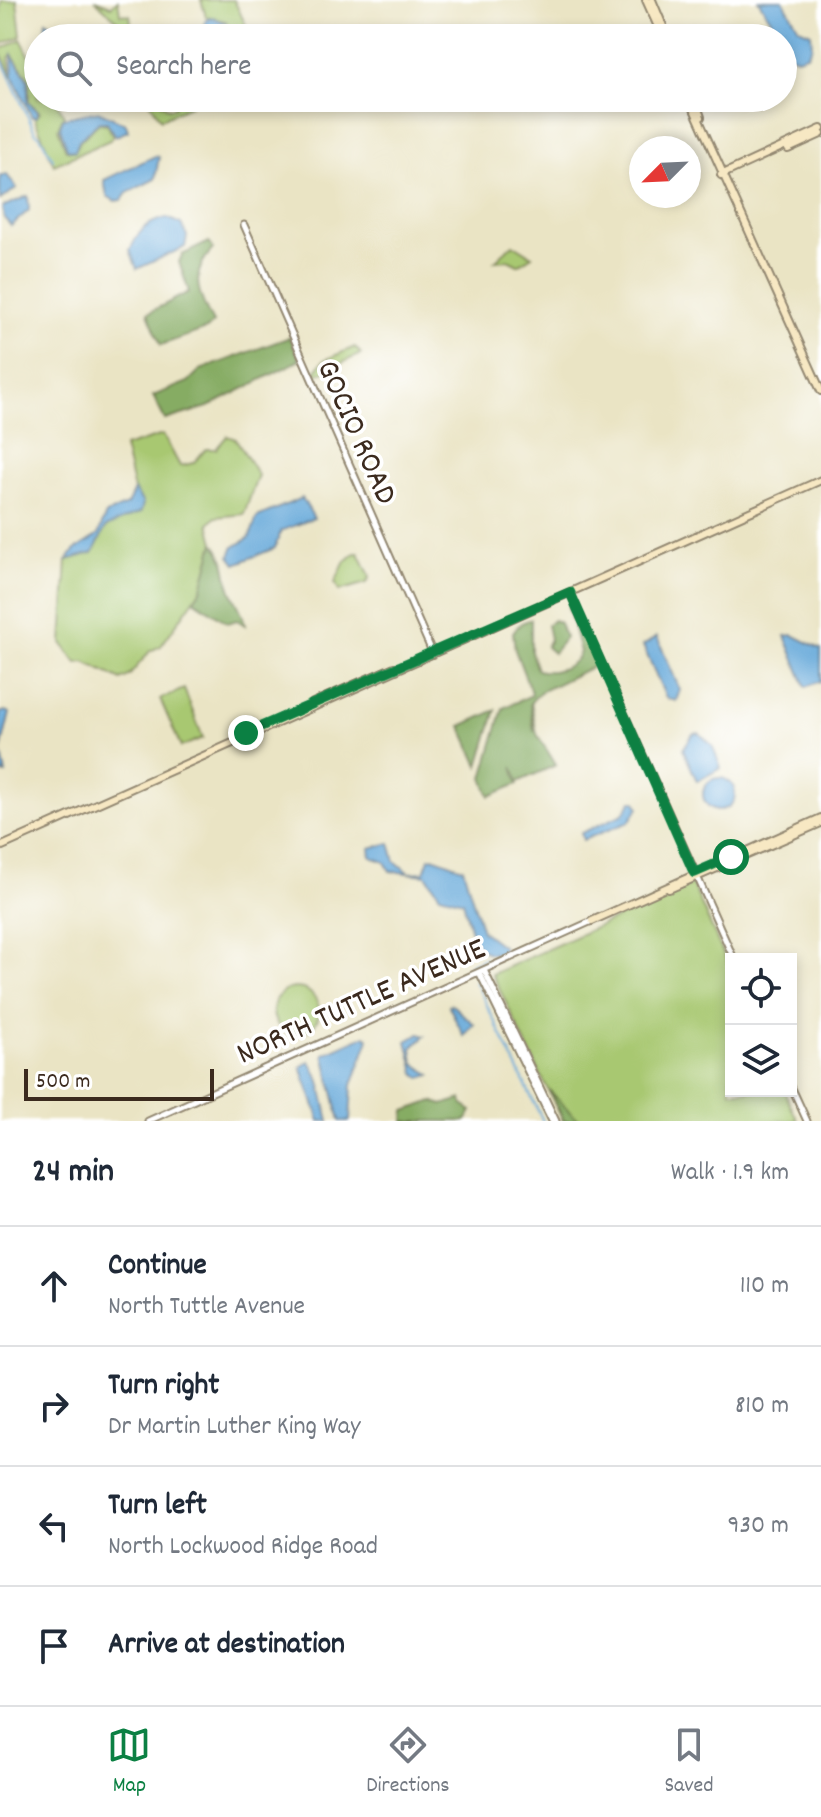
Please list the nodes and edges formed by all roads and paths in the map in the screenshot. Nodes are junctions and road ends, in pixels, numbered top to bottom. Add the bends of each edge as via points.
1 (649, 0) edge
2 (660, 24) edge
3 (698, 112) edge
4 (821, 132) edge
5 (724, 177) junction
6 (244, 225) dead end
7 (821, 391) edge
8 (821, 480) edge
9 (570, 592) junction
10 (432, 653) junction
11 (382, 676) junction
12 (821, 821) edge
13 (0, 845) edge
14 (695, 875) junction
15 (592, 921) joint
16 (731, 953) edge
17 (482, 971) junction
18 (796, 1097) edge
19 (148, 1121) edge
20 (554, 1121) edge
21 (807, 1121) edge

1 - 2 main road
3 - 5 main road
4 - 5 main road
5 - 7 main road
6 - 10 street, GOCIO ROAD
8 - 9 main road
9 - 10 main road
9 - 14 street
10 - 11 main road
10 - 11 main road
11 - 13 main road
12 - 14 main road, NORTH TUTTLE AVENUE
14 - 15 main road, NORTH TUTTLE AVENUE
14 - 16 street
15 - 17 street, NORTH TUTTLE AVENUE
17 - 19 street, NORTH TUTTLE AVENUE
17 - 20 street
18 - 21 street

